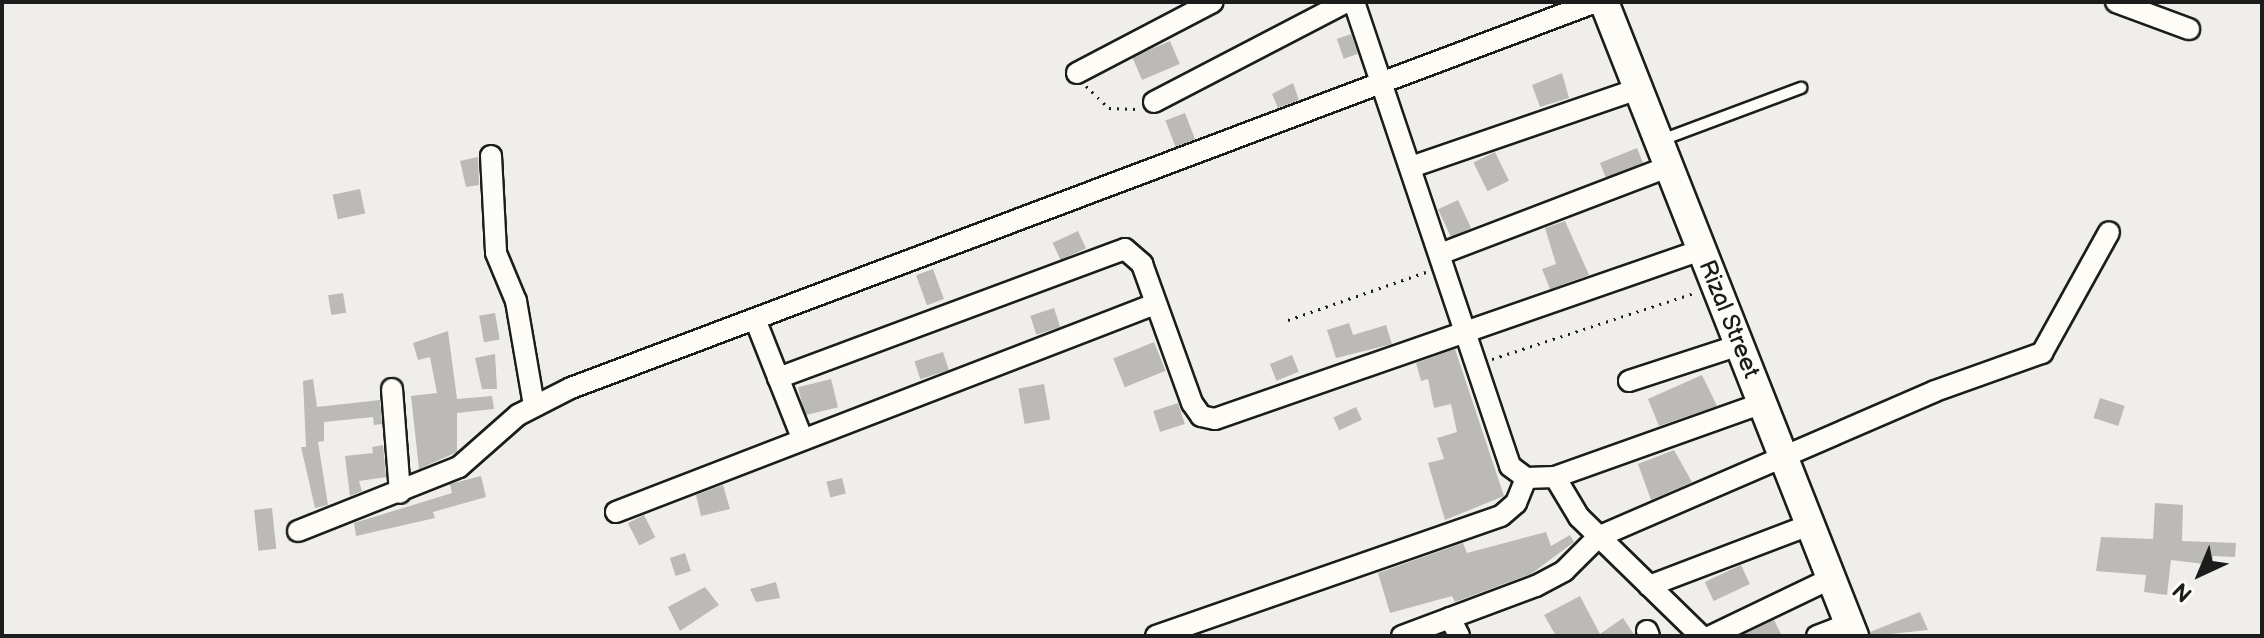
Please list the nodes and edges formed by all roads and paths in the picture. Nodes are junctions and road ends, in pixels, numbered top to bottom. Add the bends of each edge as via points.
1 (1213, 2) edge
2 (1346, 2) edge
3 (1354, 2) edge
4 (1596, 2) edge
5 (1604, 2) edge
6 (2116, 2) edge
7 (2189, 29) dead end
8 (1077, 73) joint
9 (1382, 84) junction
10 (1801, 88) dead end
11 (1637, 89) junction
12 (1154, 102) joint
13 (1662, 154) junction
14 (491, 156) dead end
15 (1411, 167) junction
16 (2109, 232) dead end
17 (1701, 250) junction
18 (1442, 260) junction
19 (1715, 286) junction
20 (1155, 304) junction
21 (755, 319) junction
22 (1288, 320) dead end
23 (1466, 329) junction
24 (1740, 345) junction
25 (1477, 364) junction
26 (778, 378) junction
27 (1629, 381) dead end
28 (392, 389) dead end
29 (1763, 403) junction
30 (534, 405) junction
31 (802, 438) junction
32 (1785, 457) junction
33 (1555, 477) junction
34 (1526, 478) junction
35 (400, 493) junction
36 (616, 512) dead end
37 (1812, 524) junction
38 (298, 531) dead end
39 (1598, 537) junction
40 (1832, 578) junction
41 (1649, 586) junction
42 (1455, 627) edge
43 (1852, 630) edge
44 (1156, 636) edge
45 (1402, 636) edge
46 (1701, 636) edge
47 (1711, 636) edge
48 (1817, 636) edge

1 - 8 street
2 - 12 street
3 - 9 street
4 - 9 street
5 - 11 street, Rizal Street
6 - 7 street
8 - 12 path via 1109,108 1138,109
9 - 15 street
9 - 21 street
10 - 13 lane
11 - 13 street, Rizal Street
11 - 15 street
13 - 17 street, Rizal Street
13 - 18 street
14 - 30 street via 496,253 516,301
15 - 18 street
16 - 32 street via 2042,353 1935,391
17 - 19 street, Rizal Street
17 - 23 street
18 - 22 path
18 - 23 street
19 - 24 street, Rizal Street
19 - 25 path
20 - 23 street via 1192,403 1207,419
20 - 26 street via 1138,257 1115,251
20 - 31 street
21 - 26 street
21 - 30 street
23 - 25 street
24 - 27 street
24 - 29 street, Rizal Street
25 - 34 street via 1505,459
26 - 31 street
28 - 35 street
29 - 32 street, Rizal Street
29 - 33 street
30 - 35 street via 459,467
31 - 36 street
32 - 37 street, Rizal Street
32 - 39 street
33 - 34 street
33 - 39 street via 1566,501
34 - 44 street via 1516,503 1501,516
35 - 38 street
37 - 40 street, Rizal Street
37 - 41 street
39 - 41 street
39 - 42 street via 1564,571
40 - 43 street, Rizal Street
40 - 47 street
41 - 46 street
42 - 45 street
43 - 48 street

